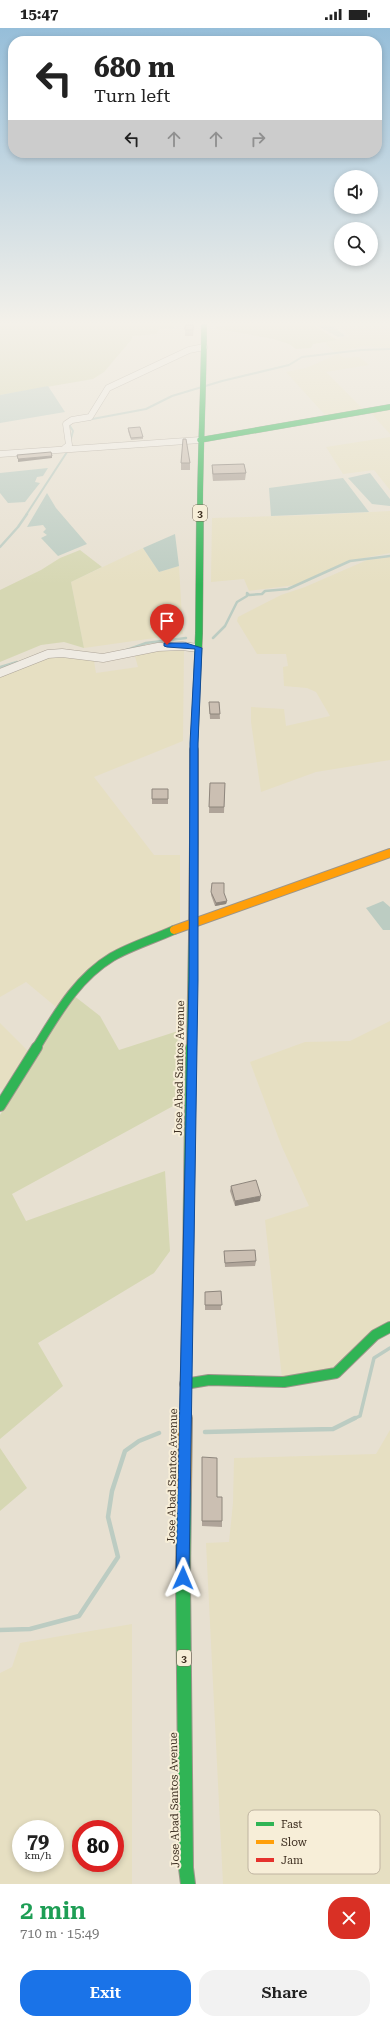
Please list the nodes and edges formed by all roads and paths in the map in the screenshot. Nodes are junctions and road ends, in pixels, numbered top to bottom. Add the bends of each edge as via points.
1 (93, 412) edge
2 (202, 412) edge
3 (359, 412) edge
4 (200, 440) junction
5 (65, 448) junction
6 (0, 454) edge
7 (198, 648) junction
8 (0, 673) edge
9 (390, 854) edge
10 (193, 922) junction
11 (0, 1106) edge
12 (390, 1327) edge
13 (186, 1384) junction
14 (186, 1868) junction
15 (185, 1884) edge
16 (188, 1884) edge

1 - 5 street via 90,417 68,422 66,426 69,445
2 - 4 main road, Jose Abad Santos Avenue / 3
3 - 4 main road
4 - 5 street
4 - 7 main road, Jose Abad Santos Avenue / 3
5 - 6 street
7 - 8 street via 167,645 100,658 54,653
7 - 10 main road, Jose Abad Santos Avenue / 3 via 194,743
9 - 10 main road
10 - 11 main road via 112,957 90,974 70,994
10 - 13 main road, Jose Abad Santos Avenue / 3
12 - 13 main road via 375,1335 336,1373 284,1382 208,1380
13 - 14 main road, Jose Abad Santos Avenue / 3 via 183,1578
14 - 15 main road
14 - 16 main road, Jose Abad Santos Avenue / 3

